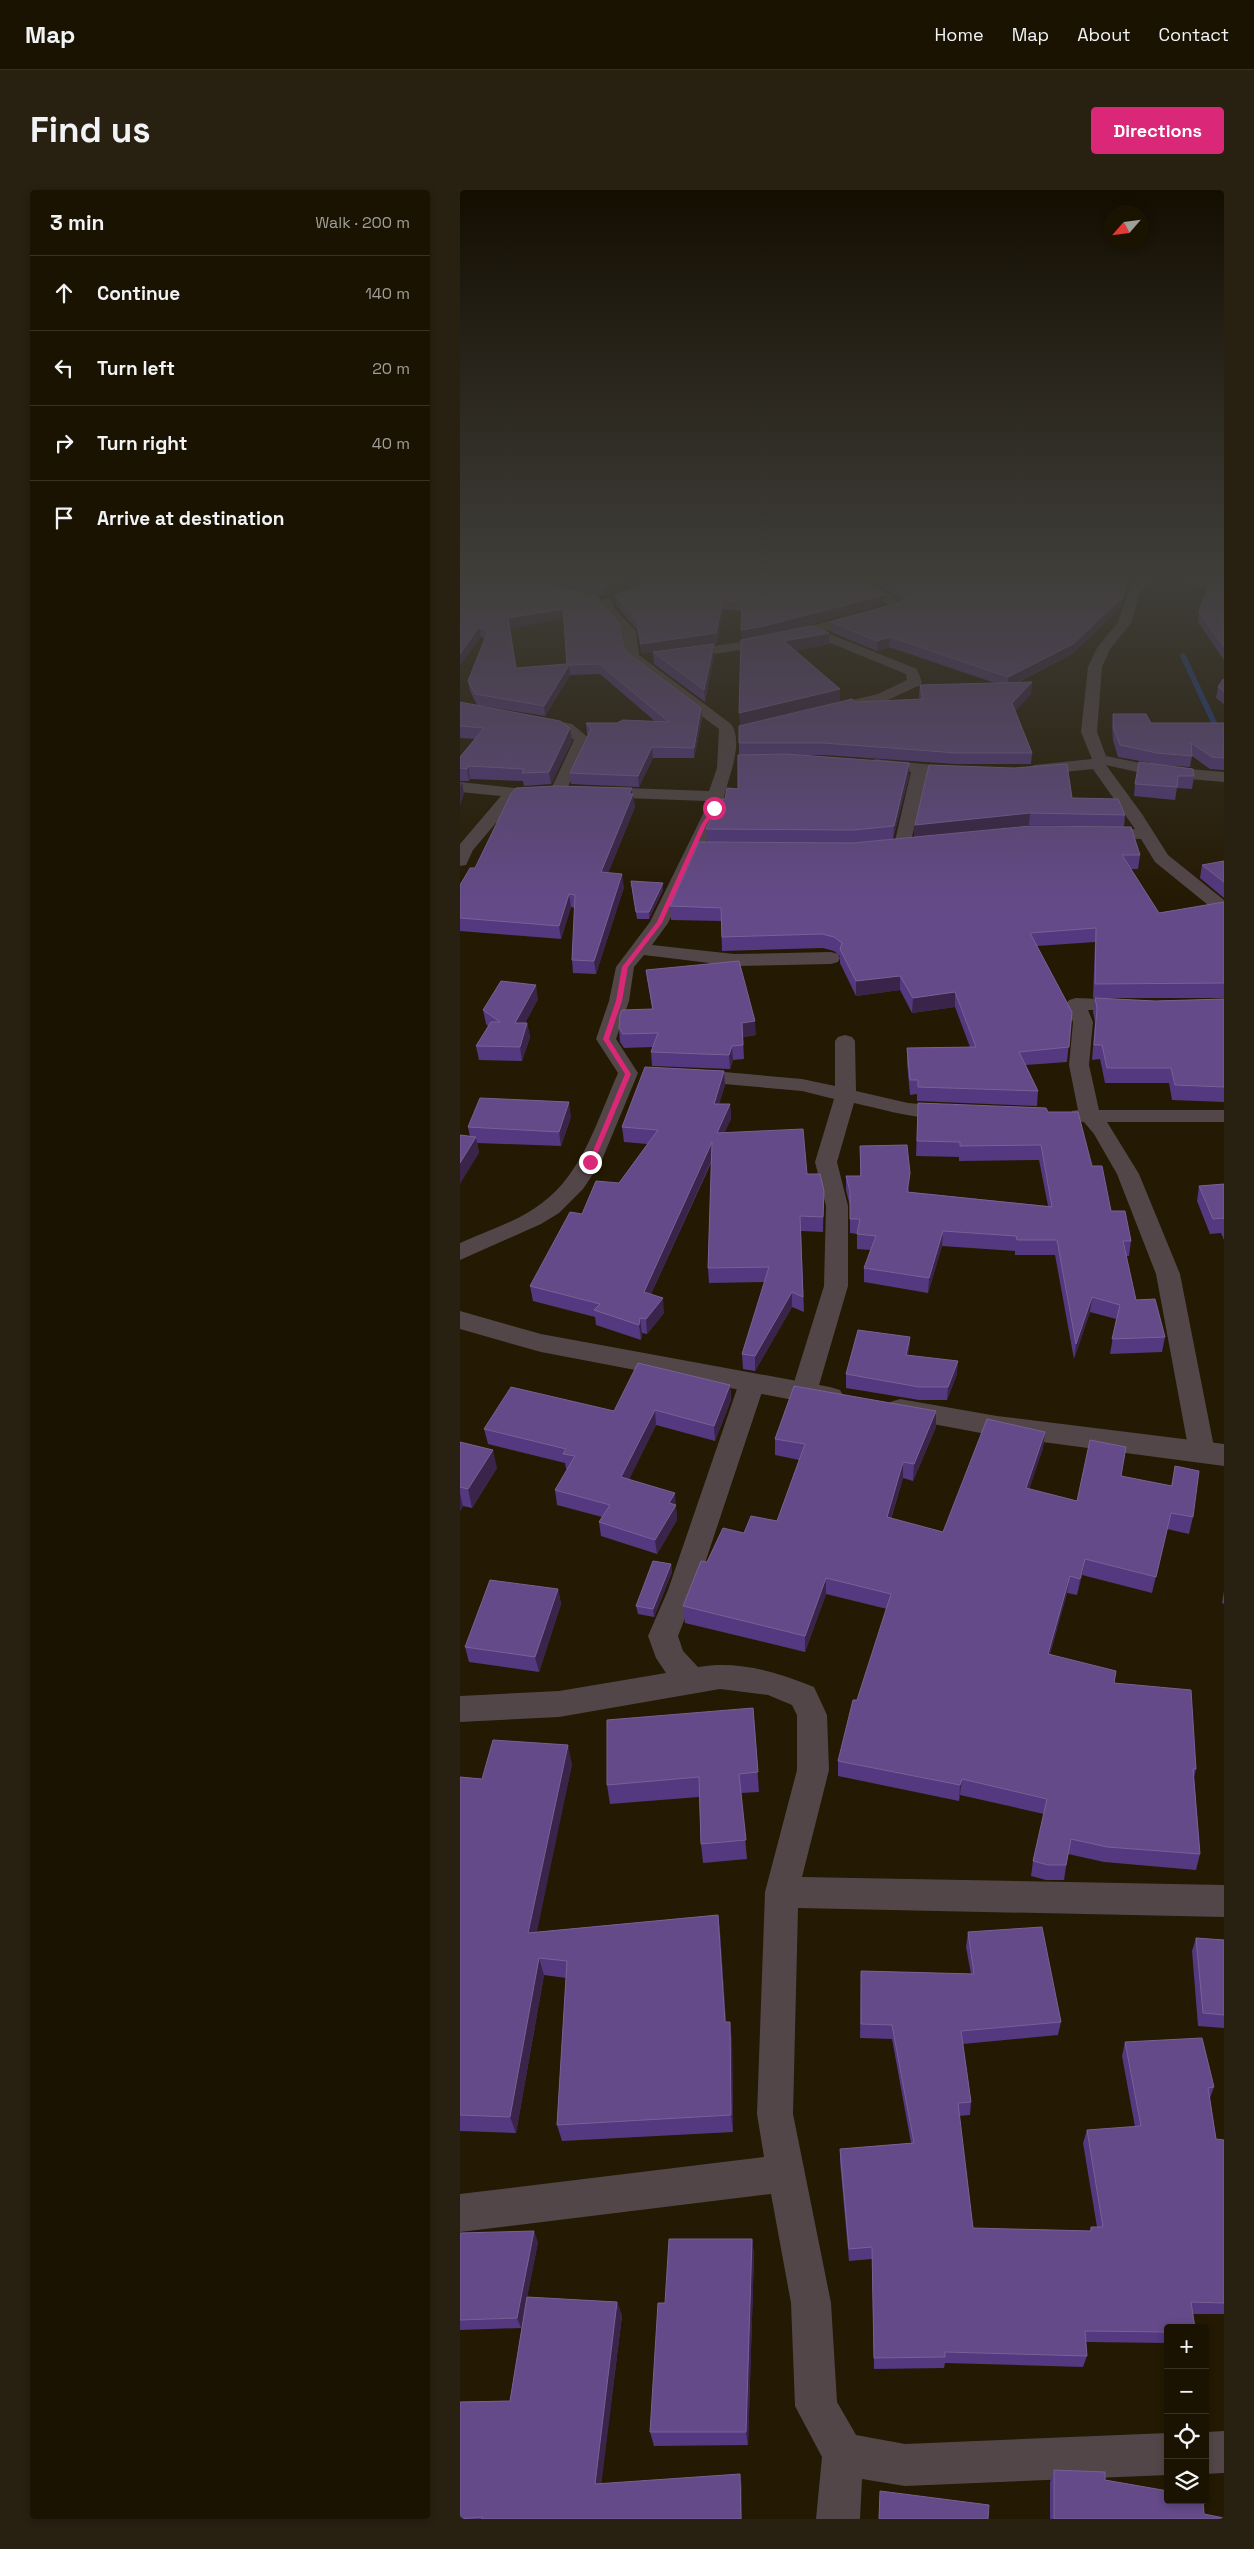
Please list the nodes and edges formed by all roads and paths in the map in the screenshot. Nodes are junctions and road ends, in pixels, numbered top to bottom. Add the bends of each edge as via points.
1 (671, 686) edge
2 (907, 686) edge
3 (1093, 686) edge
4 (817, 712) edge
5 (523, 718) edge
6 (566, 727) junction
7 (592, 727) edge
8 (744, 729) edge
9 (728, 734) junction
10 (746, 760) edge
11 (725, 762) junction
12 (863, 762) edge
13 (1099, 762) junction
14 (920, 770) junction
15 (1021, 771) edge
16 (979, 773) edge
17 (1224, 777) edge
18 (460, 787) edge
19 (558, 791) junction
20 (512, 793) junction
21 (715, 796) junction
22 (1078, 832) edge
23 (1144, 834) junction
24 (920, 843) edge
25 (902, 845) junction
26 (882, 847) edge
27 (693, 849) junction
28 (711, 850) edge
29 (460, 861) edge
30 (1224, 909) edge
31 (640, 949) junction
32 (831, 958) dead end
33 (1144, 1006) edge
34 (844, 1040) dead end
35 (672, 1074) edge
36 (846, 1095) junction
37 (976, 1112) edge
38 (1063, 1116) edge
39 (1090, 1116) junction
40 (1224, 1116) edge
41 (460, 1252) edge
42 (460, 1320) edge
43 (752, 1383) junction
44 (804, 1392) junction
45 (1213, 1454) edge
46 (681, 1669) junction
47 (460, 1709) edge
48 (782, 1892) junction
49 (1224, 1901) edge
50 (786, 2173) junction
51 (460, 2213) edge
52 (1224, 2452) edge
53 (1209, 2453) edge
54 (843, 2454) junction
55 (1164, 2454) edge
56 (838, 2519) edge

1 - 9 street via 719,720
2 - 4 street via 883,697
3 - 13 street via 1089,732
5 - 6 street
6 - 7 street
6 - 19 street via 582,739 578,755 565,773
8 - 9 street
9 - 11 street
10 - 11 street
11 - 21 street
12 - 14 street
13 - 15 street
13 - 17 street
13 - 23 street
14 - 16 street
14 - 25 street
18 - 20 street
19 - 20 street
19 - 21 street
20 - 29 street via 466,849
21 - 27 street via 714,808
22 - 23 street
23 - 30 street via 1161,858
24 - 25 street
25 - 26 street
27 - 28 street
27 - 31 street via 660,923
31 - 32 street via 734,960
31 - 41 street via 625,967 619,1001 606,1039 637,1074 590,1162 575,1184 551,1208
33 - 39 street via 1076,1004 1083,1022 1079,1065
34 - 36 street
35 - 36 street via 802,1085
36 - 37 street via 908,1109
36 - 44 street via 826,1162 837,1206 836,1286
38 - 39 street
39 - 40 street
39 - 45 street via 1103,1131 1128,1174 1168,1274
42 - 43 street via 541,1343
43 - 44 street
43 - 46 street via 682,1590 663,1636
44 - 45 street via 997,1426
46 - 47 street via 654,1687 559,1704
46 - 48 street via 770,1683 803,1696 812,1714 812,1770
48 - 49 street
48 - 50 street via 775,2114
50 - 51 street
50 - 54 street via 811,2303 816,2406
52 - 53 street
54 - 55 street via 905,2464
54 - 56 street

